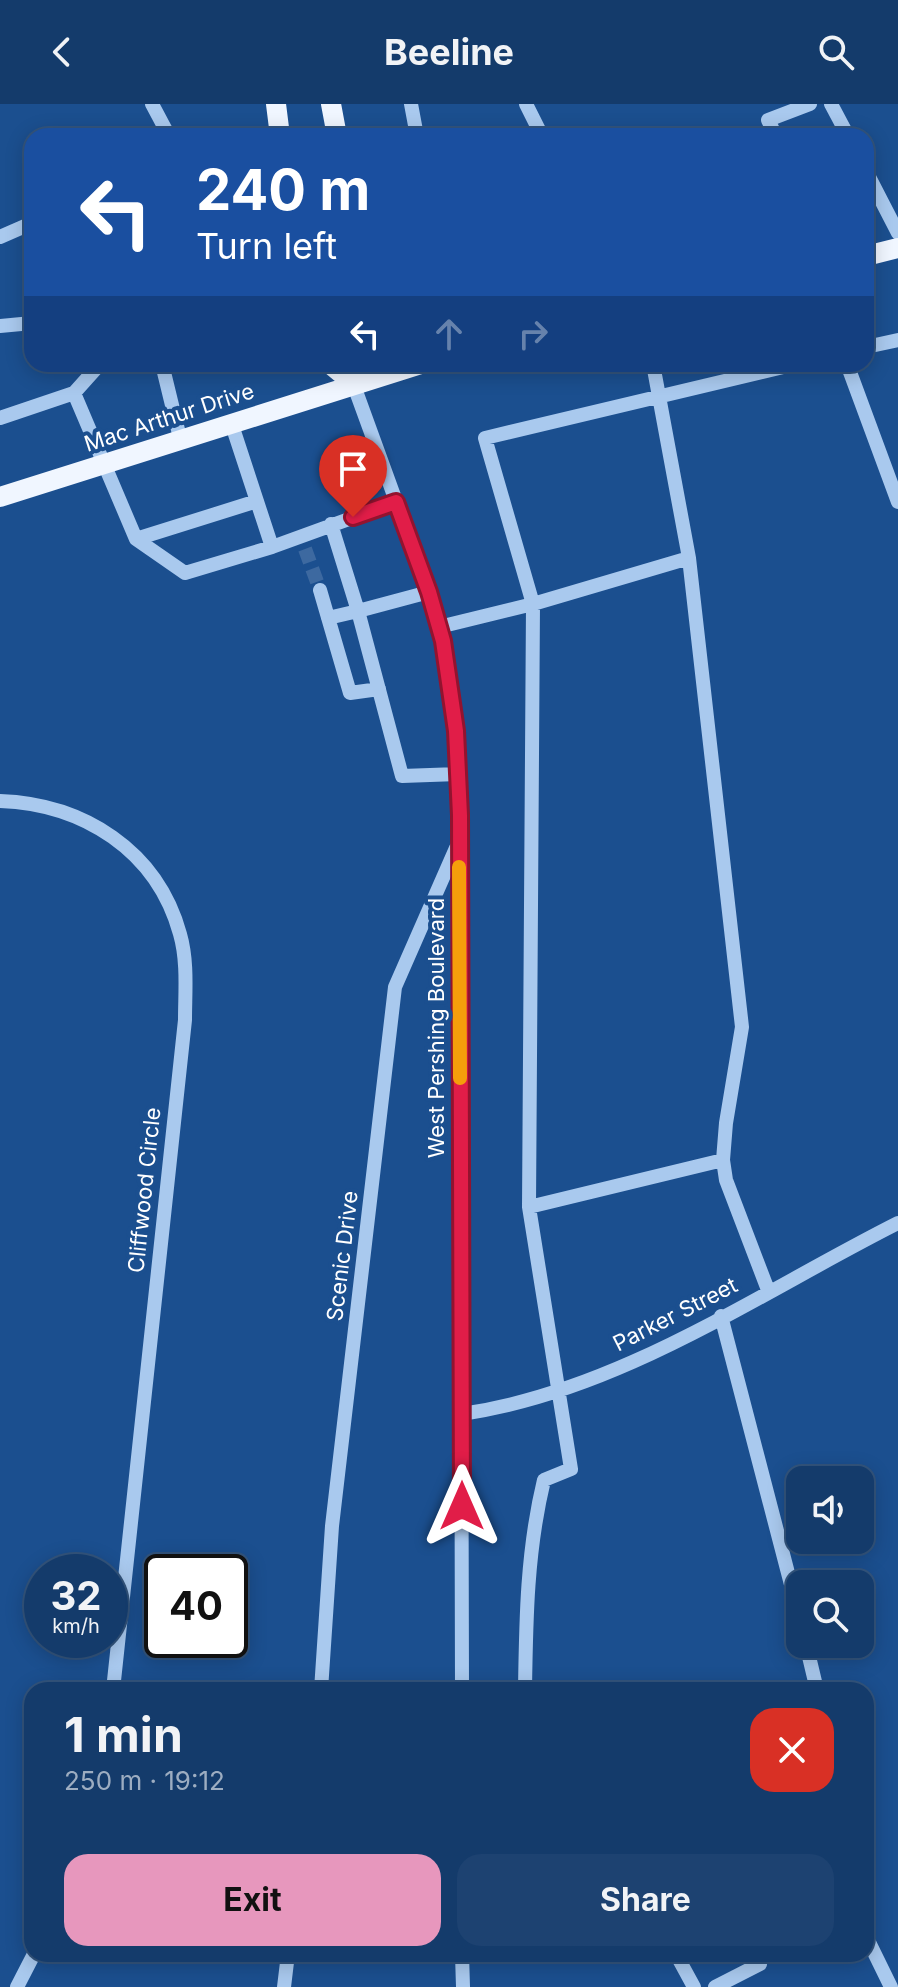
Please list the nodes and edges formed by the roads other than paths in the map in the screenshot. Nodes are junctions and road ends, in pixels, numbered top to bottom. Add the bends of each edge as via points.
1 (152, 104) edge
2 (276, 104) edge
3 (331, 104) edge
4 (411, 104) edge
5 (526, 104) edge
6 (810, 104) edge
7 (831, 104) edge
8 (165, 128) edge
9 (279, 128) edge
10 (336, 128) edge
11 (416, 128) edge
12 (538, 128) edge
13 (772, 128) edge
14 (844, 128) edge
15 (874, 186) edge
16 (24, 226) edge
17 (898, 233) edge
18 (0, 237) edge
19 (898, 248) edge
20 (874, 254) edge
21 (24, 324) edge
22 (0, 326) edge
23 (898, 340) edge
24 (874, 345) edge
25 (93, 372) edge
26 (164, 372) edge
27 (654, 372) edge
28 (762, 372) edge
29 (850, 372) edge
30 (352, 374) edge
31 (74, 393) junction
32 (659, 396) junction
33 (0, 418) edge
34 (231, 422) junction
35 (180, 438) junction
36 (103, 464) junction
37 (0, 497) edge
38 (257, 501) junction
39 (396, 502) junction
40 (898, 502) edge
41 (331, 524) junction
42 (136, 539) junction
43 (272, 547) junction
44 (689, 558) junction
45 (320, 590) tunnel mouth
46 (429, 592) junction
47 (533, 604) junction
48 (358, 611) junction
49 (328, 618) junction
50 (439, 627) junction
51 (379, 689) junction
52 (458, 774) junction
53 (0, 801) edge
54 (459, 841) junction
55 (723, 1160) junction
56 (529, 1207) junction
57 (898, 1223) edge
58 (768, 1290) junction
59 (721, 1316) junction
60 (557, 1392) junction
61 (462, 1414) junction
62 (787, 1570) edge
63 (809, 1658) edge
64 (114, 1682) edge
65 (322, 1682) edge
66 (462, 1682) edge
67 (525, 1682) edge
68 (815, 1682) edge
69 (874, 1950) edge
70 (30, 1962) edge
71 (287, 1962) edge
72 (462, 1962) edge
73 (680, 1962) edge
74 (759, 1962) edge
75 (892, 1980) edge
76 (17, 1987) edge
77 (284, 1987) edge
78 (463, 1987) edge
79 (694, 1987) edge
80 (715, 1987) edge

1 - 8 street
2 - 9 main road
3 - 10 main road
4 - 11 street
5 - 12 street
6 - 13 street via 768,120
7 - 14 street
15 - 17 street
16 - 18 street
19 - 20 main road
21 - 22 street
23 - 24 street
25 - 31 street
26 - 35 street
27 - 32 street
28 - 32 street
29 - 40 street
30 - 34 main road, Mac Arthur Drive
30 - 39 street, West Pershing Boulevard
31 - 33 street
31 - 36 street
32 - 44 street
32 - 47 street via 485,438
34 - 35 main road, Mac Arthur Drive
34 - 38 street
35 - 36 main road, Mac Arthur Drive
36 - 37 main road, Mac Arthur Drive
36 - 42 street
38 - 42 street
38 - 43 street
39 - 41 street
39 - 46 street, West Pershing Boulevard
41 - 43 street via 303,542
41 - 48 street
42 - 43 street via 185,573
44 - 47 street
44 - 55 street via 742,1027
45 - 49 street
46 - 48 street
46 - 50 street, West Pershing Boulevard
47 - 50 street
47 - 56 street
48 - 49 street
48 - 51 street
49 - 51 street via 350,693
50 - 52 street, West Pershing Boulevard via 453,694
51 - 52 street via 402,776
52 - 54 street, West Pershing Boulevard
53 - 64 street, Cliffwood Circle via 68,812 93,822 127,847 157,887 180,933 186,974
54 - 61 street, West Pershing Boulevard
54 - 65 street, Scenic Drive via 395,987 332,1526
55 - 56 street
55 - 58 street
56 - 60 street
57 - 58 street, Parker Street
58 - 59 street, Parker Street
59 - 60 street, Parker Street via 592,1382
59 - 62 street
60 - 61 street, Parker Street via 510,1407
60 - 67 street via 571,1469 544,1480 534,1521
61 - 66 street, West Pershing Boulevard
63 - 68 street
69 - 75 street
70 - 76 street
71 - 77 street
72 - 78 street
73 - 79 street
74 - 80 street

